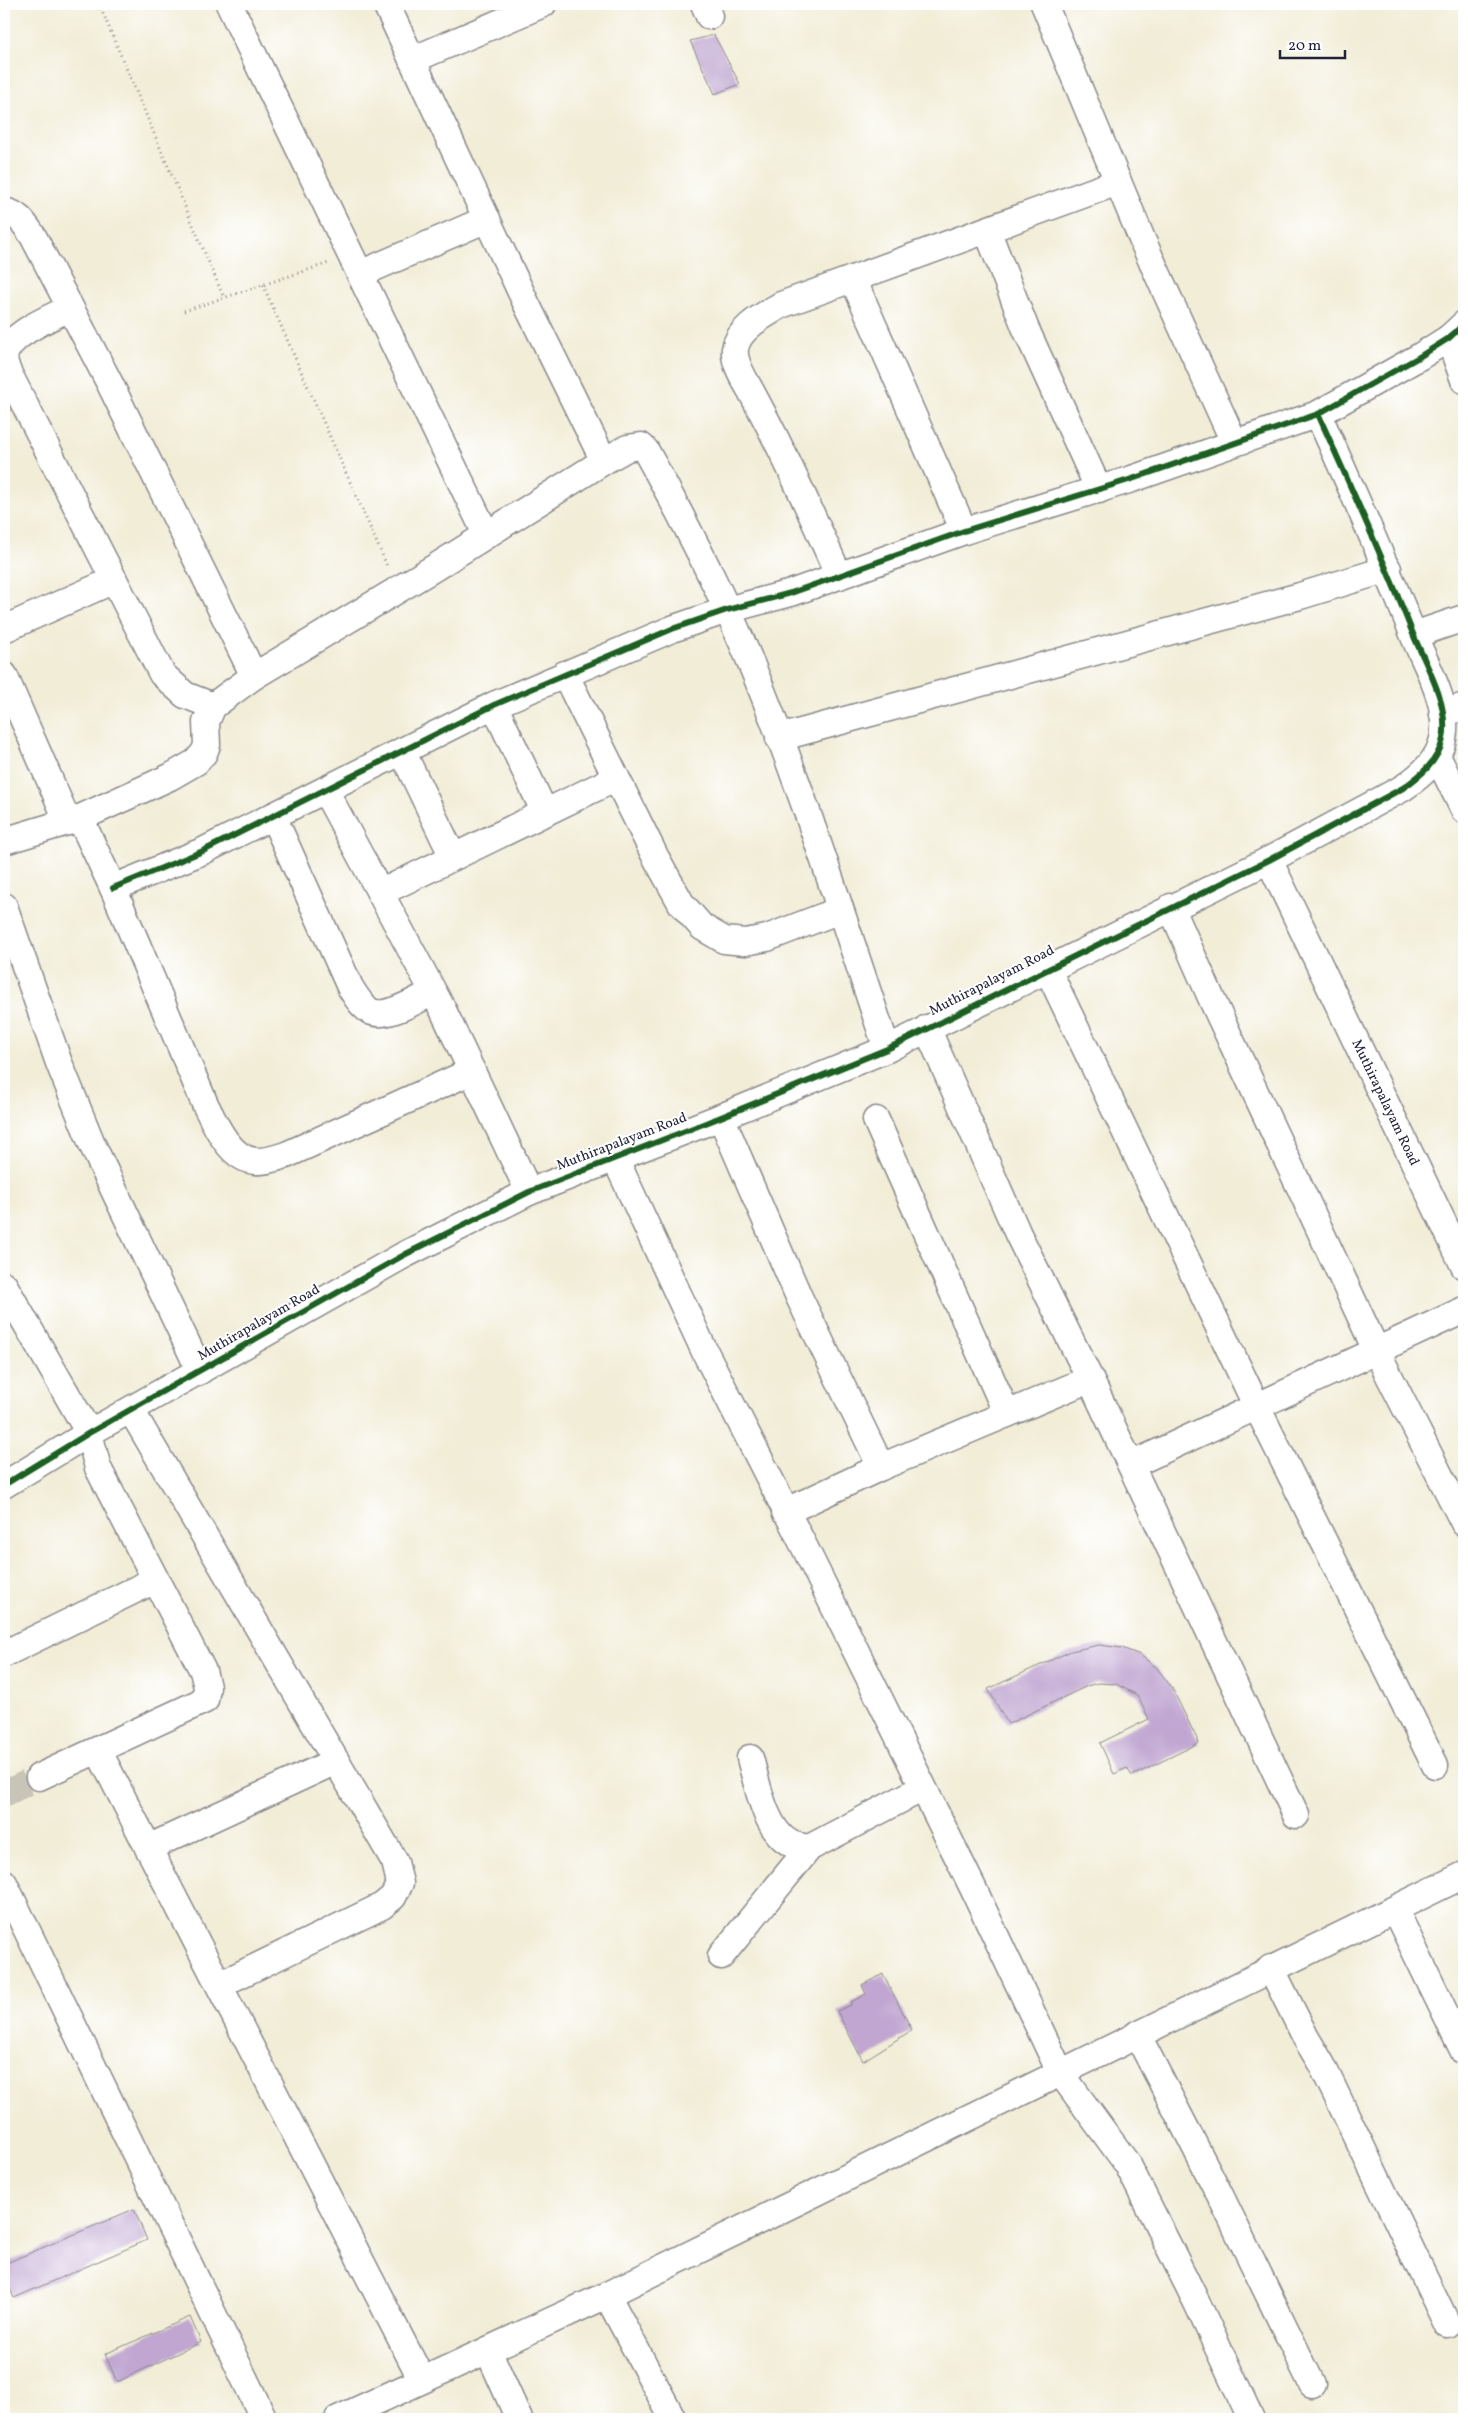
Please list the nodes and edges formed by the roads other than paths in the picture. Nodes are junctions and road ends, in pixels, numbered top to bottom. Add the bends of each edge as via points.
1 (229, 4) edge
2 (386, 4) edge
3 (543, 4) edge
4 (1044, 4) edge
5 (412, 60) junction
6 (1118, 182) junction
7 (4, 211) edge
8 (487, 219) junction
9 (987, 230) junction
10 (360, 274) junction
11 (853, 279) junction
12 (70, 308) junction
13 (1457, 331) edge
14 (1464, 380) edge
15 (1318, 414) junction
16 (1234, 442) junction
17 (604, 461) junction
18 (1099, 490) junction
19 (964, 531) junction
20 (486, 534) junction
21 (1388, 569) junction
22 (839, 576) junction
23 (114, 580) junction
24 (726, 610) junction
25 (1464, 618) edge
26 (4, 629) edge
27 (1414, 635) junction
28 (565, 674) junction
29 (4, 675) edge
30 (254, 676) junction
31 (494, 705) junction
32 (214, 706) junction
33 (1454, 710) edge
34 (779, 738) junction
35 (402, 751) junction
36 (1437, 756) junction
37 (616, 778) junction
38 (325, 790) junction
39 (1464, 810) edge
40 (545, 813) junction
41 (273, 816) junction
42 (74, 820) junction
43 (4, 841) edge
44 (453, 857) junction
45 (1269, 860) junction
46 (113, 888) junction
47 (380, 893) junction
48 (4, 906) edge
49 (1171, 907) junction
50 (840, 910) junction
51 (1047, 968) junction
52 (433, 992) junction
53 (927, 1028) junction
54 (887, 1048) junction
55 (472, 1071) junction
56 (721, 1117) junction
57 (876, 1120) dead end
58 (615, 1158) junction
59 (529, 1192) junction
60 (1464, 1266) edge
61 (4, 1285) edge
62 (1464, 1310) edge
63 (1377, 1352) junction
64 (200, 1371) junction
65 (1090, 1379) junction
66 (1257, 1407) junction
67 (132, 1410) junction
68 (1007, 1414) junction
69 (89, 1433) junction
70 (1131, 1465) junction
71 (880, 1467) junction
72 (4, 1485) edge
73 (785, 1512) junction
74 (1464, 1523) edge
75 (155, 1580) junction
76 (4, 1654) edge
77 (98, 1750) junction
78 (750, 1758) dead end
79 (336, 1761) junction
80 (1435, 1764) dead end
81 (39, 1778) tunnel mouth
82 (923, 1788) junction
83 (1296, 1815) dead end
84 (148, 1848) junction
85 (809, 1848) junction
86 (1464, 1875) edge
87 (4, 1883) edge
88 (1395, 1910) junction
89 (721, 1956) dead end
90 (1271, 1968) junction
91 (219, 1985) junction
92 (1137, 2034) junction
93 (1464, 2052) edge
94 (1060, 2072) junction
95 (607, 2295) junction
96 (1447, 2324) dead end
97 (488, 2350) junction
98 (422, 2380) junction
99 (1312, 2384) dead end
100 (366, 2413) edge
101 (264, 2419) edge
102 (338, 2419) edge
103 (519, 2419) edge
104 (673, 2419) edge
105 (1251, 2419) edge

1 - 10 street
2 - 5 street
3 - 5 street
4 - 6 street
5 - 8 street
6 - 9 street
6 - 16 street
7 - 12 street via 22,220
8 - 10 street
8 - 17 street
9 - 11 street
9 - 18 street via 1025,327
10 - 20 street
11 - 19 street
11 - 22 street via 781,305 756,320 744,332 735,350 739,368 785,457
12 - 23 street via 19,336 8,348 4,359
12 - 30 street
13 - 14 street
13 - 15 street via 1404,366
15 - 16 street
15 - 21 street
16 - 18 street
17 - 20 street
17 - 24 street via 633,446 641,446 646,451 694,537
18 - 19 street
19 - 22 street
20 - 30 street
21 - 27 street
21 - 34 street
22 - 24 street
23 - 26 street
23 - 32 street via 162,674 185,695
24 - 28 street
24 - 34 street
25 - 27 street
27 - 33 street via 1441,704
28 - 31 street
28 - 37 street
29 - 42 street
30 - 32 street
31 - 35 street
31 - 40 street
32 - 42 street via 206,722 208,736 204,753 196,762
33 - 36 street
34 - 50 street
35 - 38 street
35 - 44 street
36 - 39 street
36 - 45 street via 1422,775 1403,788
37 - 40 street
37 - 50 street via 681,903 702,927 724,940 746,942 768,938
38 - 41 street
38 - 47 street
40 - 44 street
41 - 46 street via 203,851
41 - 52 street via 359,1001 371,1012 381,1013 396,1010
42 - 43 street
42 - 46 street
44 - 47 street
45 - 49 street, Muthirapalayam Road
45 - 60 street, Muthirapalayam Road
46 - 55 street via 217,1128 240,1156 254,1161 286,1155
47 - 52 street
48 - 64 street via 59,1062 92,1144
49 - 51 street, Muthirapalayam Road
49 - 63 street
50 - 54 street
51 - 53 street, Muthirapalayam Road
51 - 66 street
52 - 55 street
53 - 54 street, Muthirapalayam Road
53 - 65 street via 1018,1234
54 - 56 street, Muthirapalayam Road
55 - 59 street
56 - 58 street, Muthirapalayam Road
56 - 71 street via 803,1305
57 - 68 street
58 - 59 street, Muthirapalayam Road
58 - 73 street via 704,1350
59 - 64 street, Muthirapalayam Road via 404,1255
61 - 69 street
62 - 63 street
63 - 66 street
63 - 74 street
64 - 67 street, Muthirapalayam Road
65 - 68 street
65 - 70 street
66 - 70 street
66 - 80 street
67 - 69 street, Muthirapalayam Road
67 - 79 street
68 - 71 street
69 - 72 street, Muthirapalayam Road
69 - 75 street via 98,1468
70 - 83 street
71 - 73 street
73 - 82 street
75 - 76 street
75 - 77 street via 203,1672 207,1687 205,1700
77 - 81 street
77 - 84 street
78 - 85 street via 760,1794 776,1830 789,1843
79 - 84 street
79 - 91 street via 395,1862 400,1882 393,1897 382,1906
82 - 85 street
82 - 94 street
84 - 91 street
85 - 89 street
86 - 88 street
87 - 101 street
88 - 90 street
88 - 93 street
90 - 92 street
90 - 96 street via 1322,2065
91 - 98 street
92 - 94 street
92 - 99 street
94 - 95 street
94 - 105 street via 1128,2164
95 - 97 street
95 - 104 street
97 - 98 street
97 - 103 street
98 - 100 street
100 - 102 street

